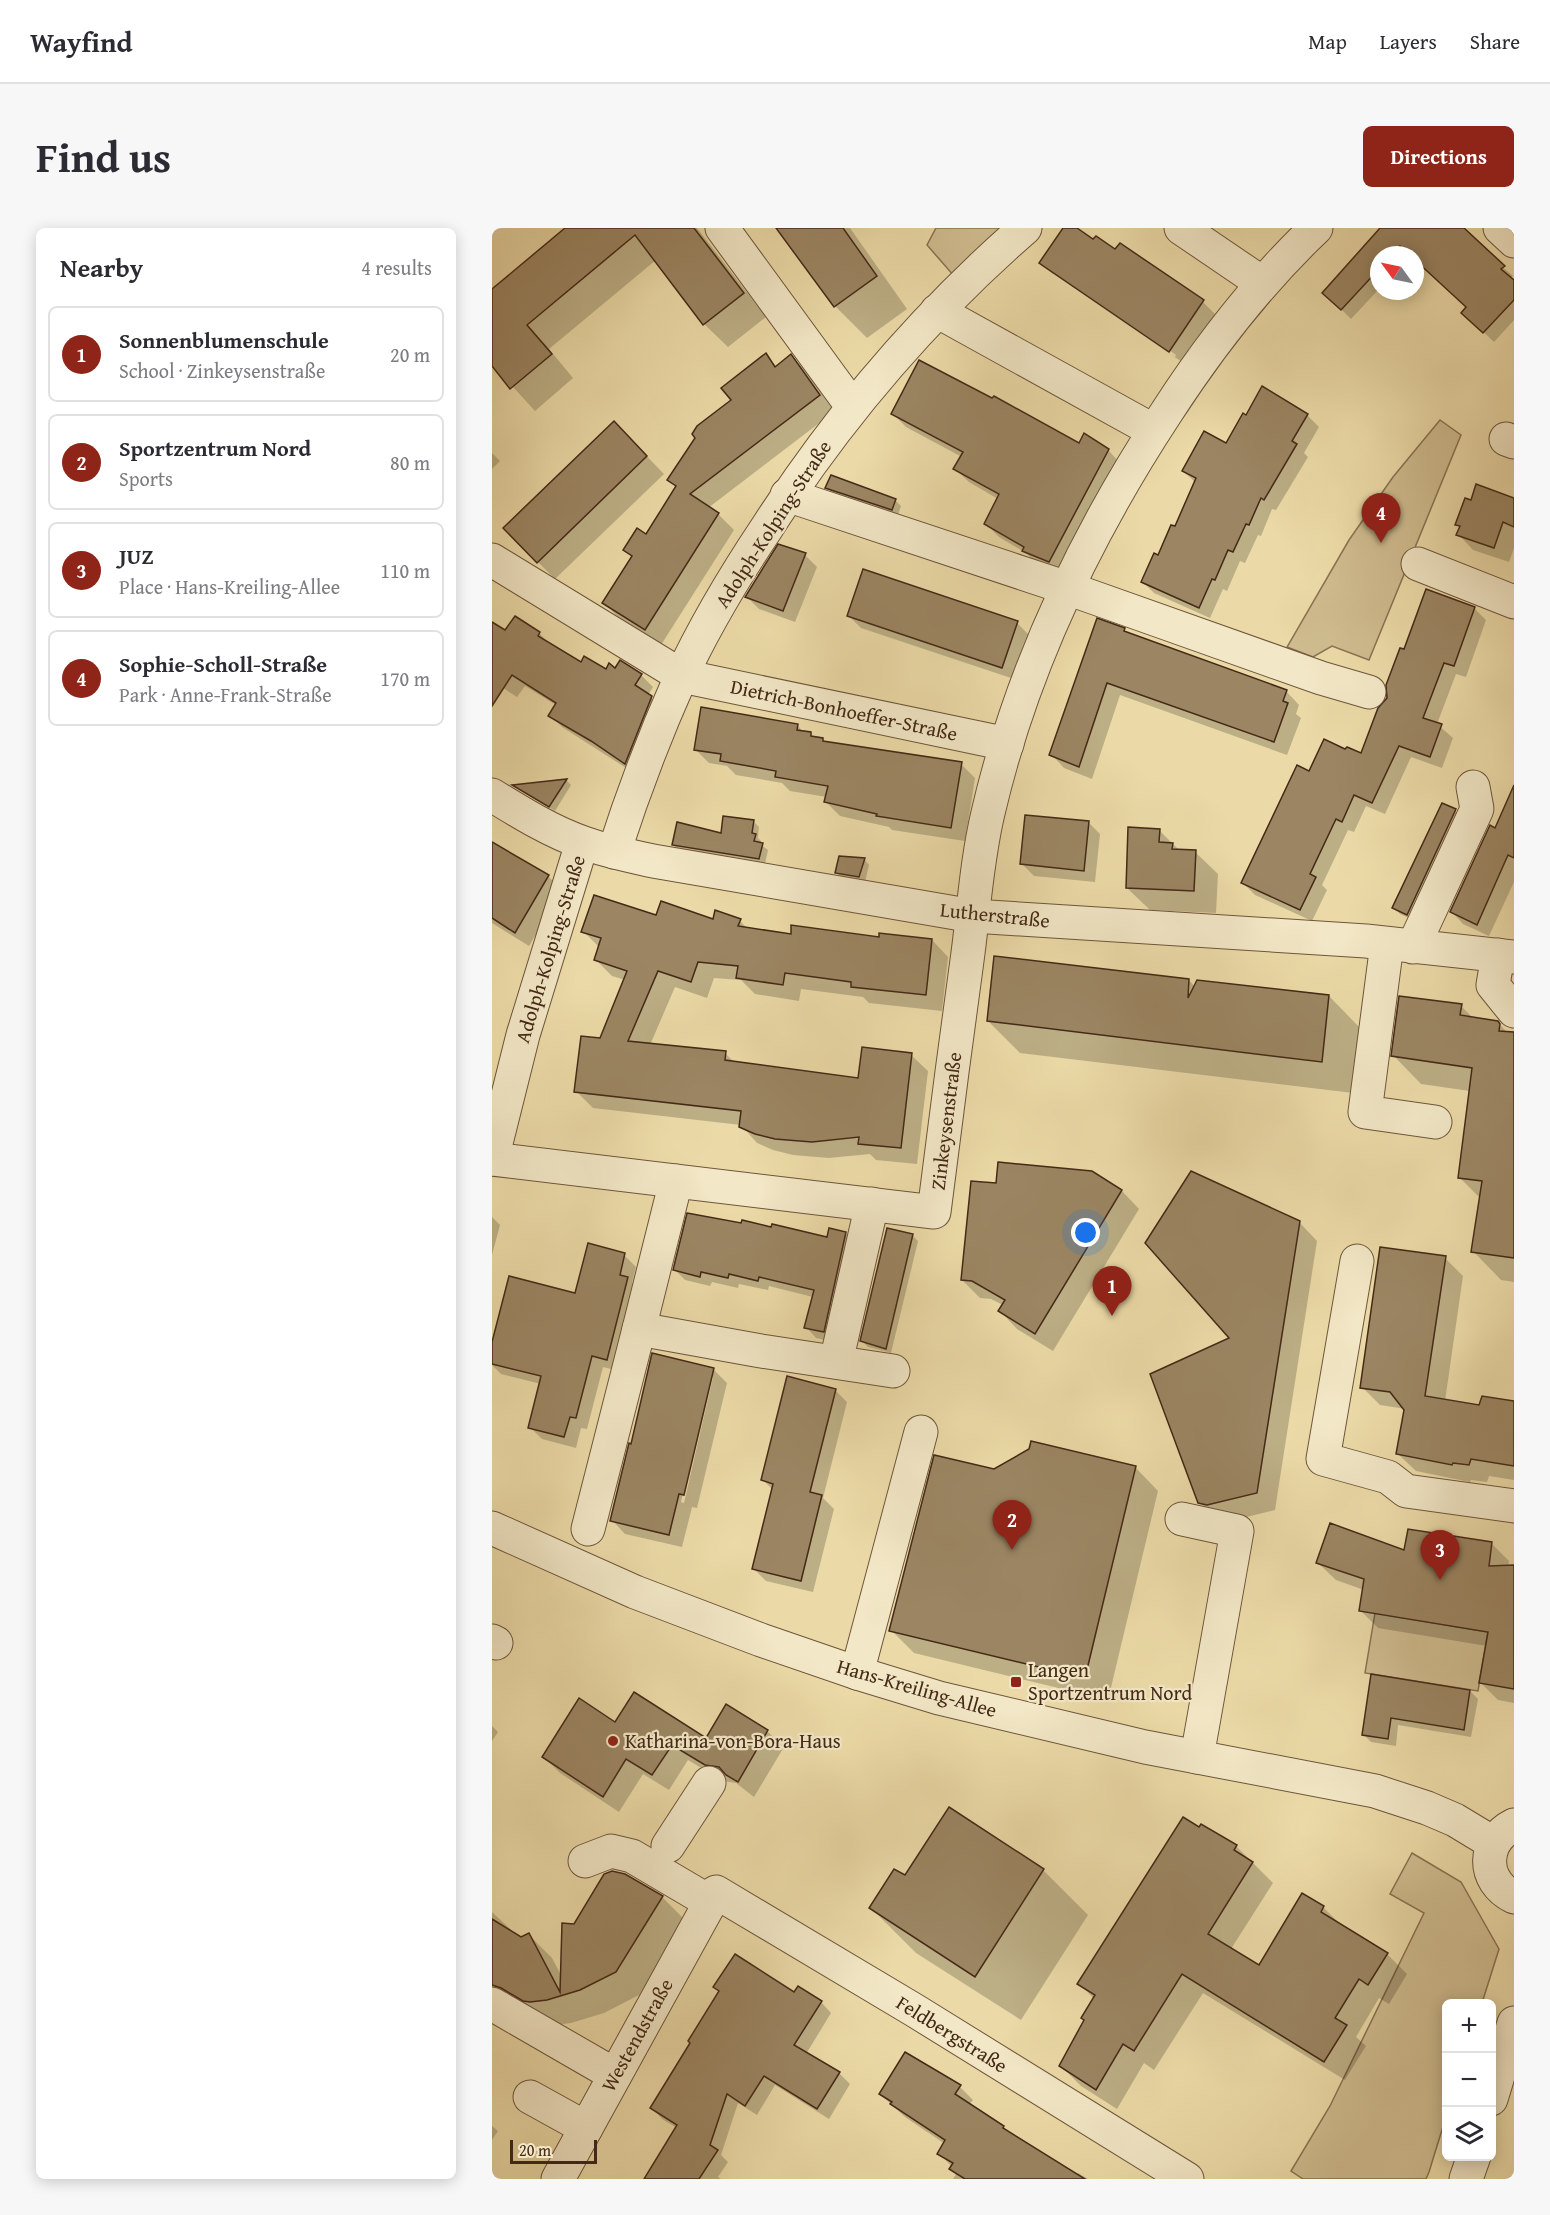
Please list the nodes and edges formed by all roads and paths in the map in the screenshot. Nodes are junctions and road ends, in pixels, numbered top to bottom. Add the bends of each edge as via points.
1 (722, 228) edge
2 (1025, 228) edge
3 (1180, 228) edge
4 (1316, 228) edge
5 (1500, 228) edge
6 (1514, 241) edge
7 (1262, 283) junction
8 (937, 311) junction
9 (852, 406) junction
10 (1154, 430) junction
11 (788, 495) junction
12 (492, 560) edge
13 (1418, 564) dead end
14 (1067, 588) junction
15 (1514, 602) edge
16 (681, 676) junction
17 (1369, 692) dead end
18 (1007, 744) junction
19 (1473, 788) dead end
20 (492, 795) edge
21 (582, 843) junction
22 (614, 852) junction
23 (973, 916) junction
24 (1400, 945) junction
25 (1506, 956) edge
26 (1514, 1011) edge
27 (1435, 1122) dead end
28 (492, 1159) edge
29 (676, 1181) junction
30 (872, 1204) junction
31 (1357, 1261) dead end
32 (639, 1329) junction
33 (836, 1362) junction
34 (893, 1371) dead end
35 (921, 1432) dead end
36 (1514, 1506) edge
37 (1182, 1519) dead end
38 (492, 1528) edge
39 (588, 1529) dead end
40 (857, 1673) junction
41 (1197, 1757) junction
42 (709, 1782) dead end
43 (1504, 1834) edge
44 (668, 1846) dead end
45 (585, 1861) dead end
46 (713, 1897) junction
47 (1514, 1897) edge
48 (492, 2004) edge
49 (1514, 2022) edge
50 (615, 2075) junction
51 (1496, 2082) edge
52 (530, 2097) dead end
53 (586, 2128) junction
54 (1473, 2161) edge
55 (558, 2179) edge
56 (1187, 2179) edge
57 (1466, 2179) edge

1 - 9 street
2 - 8 street, Adolph-Kolping-Straße
3 - 7 street
4 - 7 street
5 - 6 street
7 - 10 street via 1229,321
8 - 9 street, Adolph-Kolping-Straße
8 - 10 street
9 - 11 street, Adolph-Kolping-Straße
10 - 14 street
11 - 14 street
11 - 16 street, Adolph-Kolping-Straße via 734,578
12 - 16 street
13 - 15 street
14 - 17 street
14 - 18 street
16 - 18 street, Dietrich-Bonhoeffer-Straße
16 - 22 street, Adolph-Kolping-Straße via 636,784
18 - 23 street via 987,817
19 - 24 street via 1477,809
20 - 21 street, Lutherstraße
21 - 22 street, Lutherstraße
21 - 28 street, Adolph-Kolping-Straße via 523,1035
22 - 23 street, Lutherstraße
23 - 24 street, Lutherstraße
23 - 30 street, Zinkeysenstraße via 934,1212
24 - 25 street, Lutherstraße
24 - 27 street via 1365,1112
25 - 26 street via 1493,985
28 - 29 street, Zinkeysenstraße
29 - 30 street, Zinkeysenstraße
29 - 32 street
30 - 33 street
31 - 36 street via 1323,1459 1388,1477 1406,1491
32 - 33 street
32 - 39 street
33 - 34 street
35 - 40 street
37 - 41 street via 1237,1531
38 - 40 street, Hans-Kreiling-Allee via 635,1592
40 - 41 street, Hans-Kreiling-Allee via 939,1698
41 - 43 street, Hans-Kreiling-Allee via 1375,1791
42 - 44 street
43 - 47 street via 1490,1856 1491,1872 1497,1885
45 - 46 street, Feldbergstraße via 611,1851 632,1856
46 - 50 street, Westendstraße
46 - 56 street, Feldbergstraße via 845,1968
48 - 50 street
49 - 51 street
50 - 53 street, Westendstraße
52 - 53 street
53 - 55 street, Westendstraße
54 - 57 street

